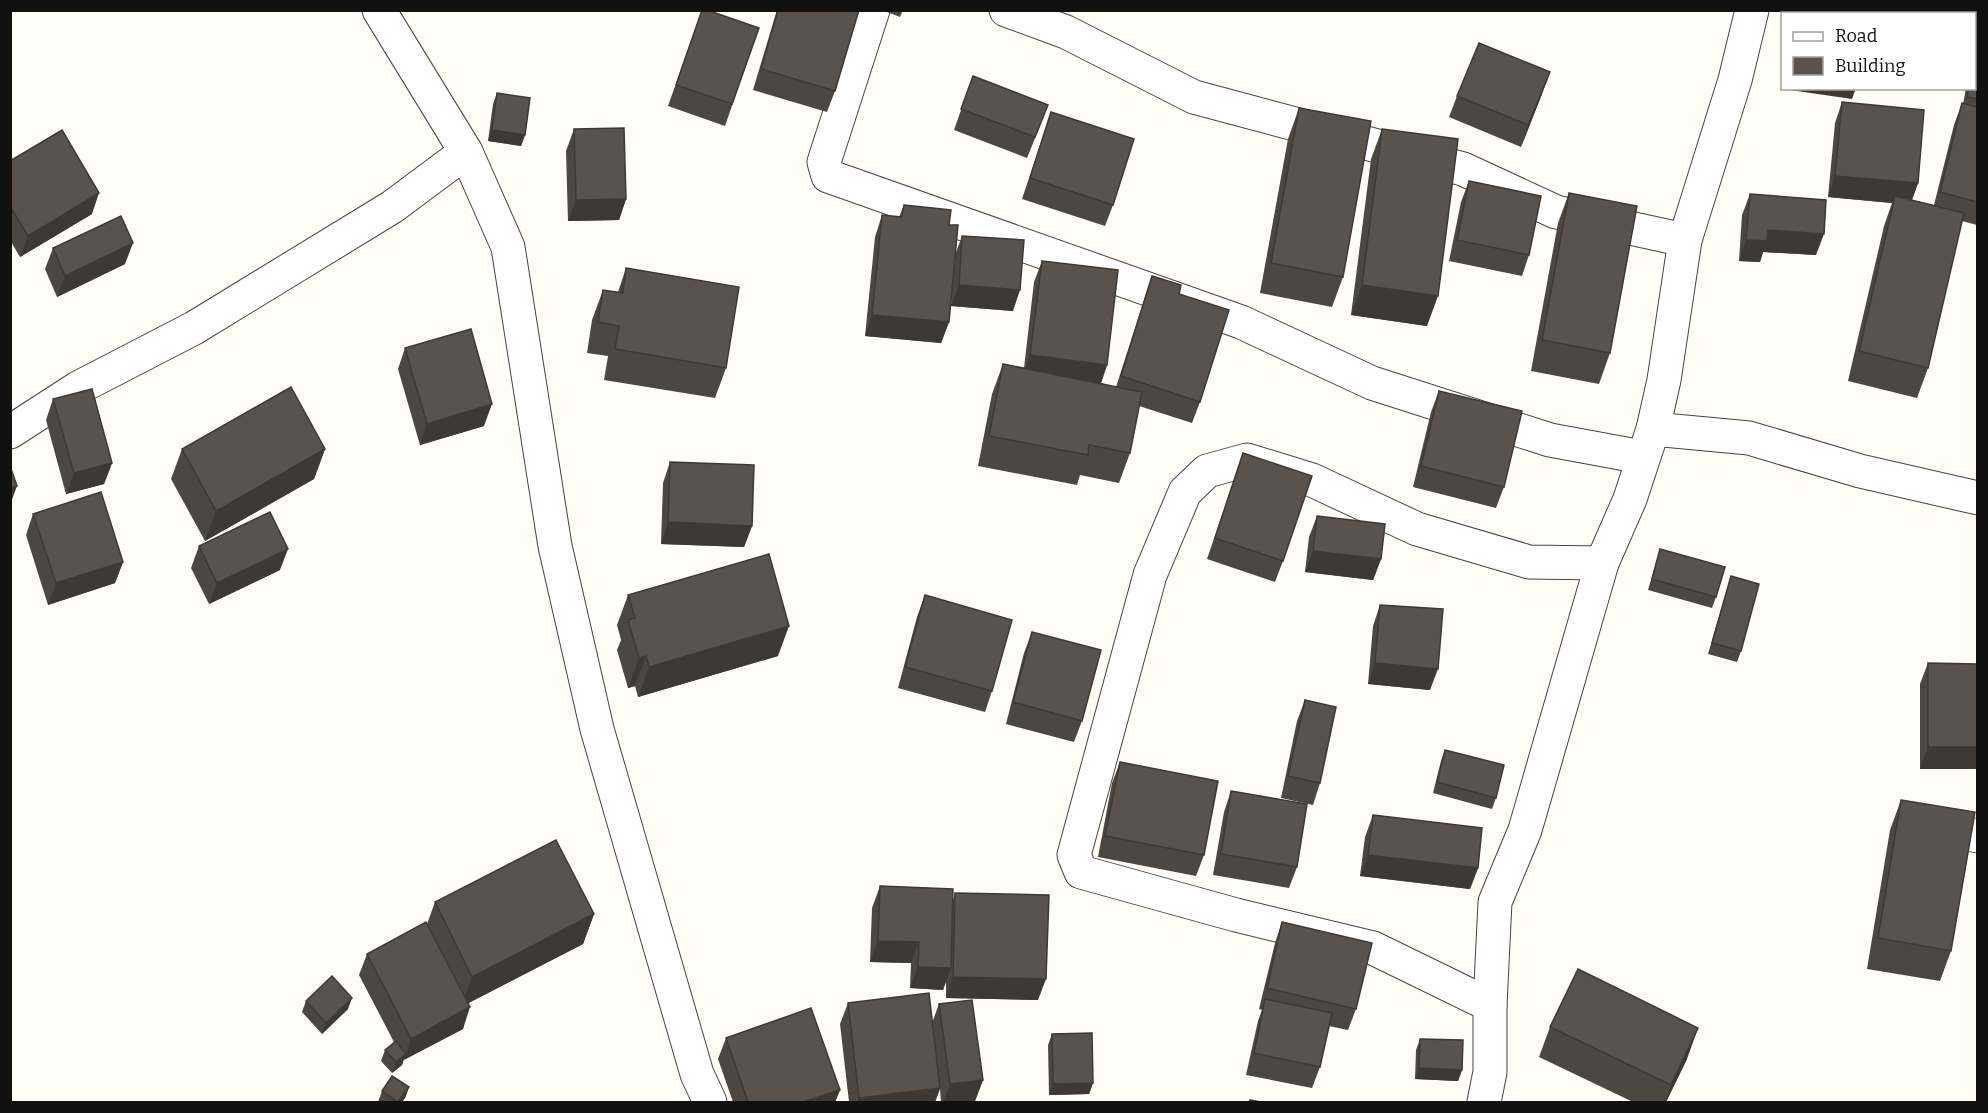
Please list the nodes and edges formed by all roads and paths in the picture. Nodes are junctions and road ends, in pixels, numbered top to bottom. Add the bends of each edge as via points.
1 (379, 10) edge
2 (873, 10) edge
3 (1006, 10) edge
4 (1752, 10) edge
5 (466, 152) junction
6 (1685, 240) junction
7 (10, 432) edge
8 (1648, 443) junction
9 (1977, 498) edge
10 (1602, 564) junction
11 (1922, 824) edge
12 (1977, 836) edge
13 (1490, 1005) junction
14 (710, 1102) edge
15 (1484, 1102) edge

1 - 5 street
2 - 8 street via 824,162 828,176 1241,322 1372,383 1550,440
3 - 6 street via 1066,32 1194,97 1463,169 1556,212
4 - 6 street via 1735,80
5 - 7 street via 392,207 194,328 78,388
5 - 14 street via 508,247 555,546 597,729 697,1074
6 - 8 street via 1664,380
8 - 9 street via 1749,438 1860,471
8 - 10 street via 1630,499
10 - 13 street via 1525,830 1495,902
10 - 13 street via 1529,562 1428,532 1312,480 1247,460 1206,471 1185,492 1150,575 1074,855 1081,872 1373,948
11 - 12 street
13 - 15 street via 1490,1072

